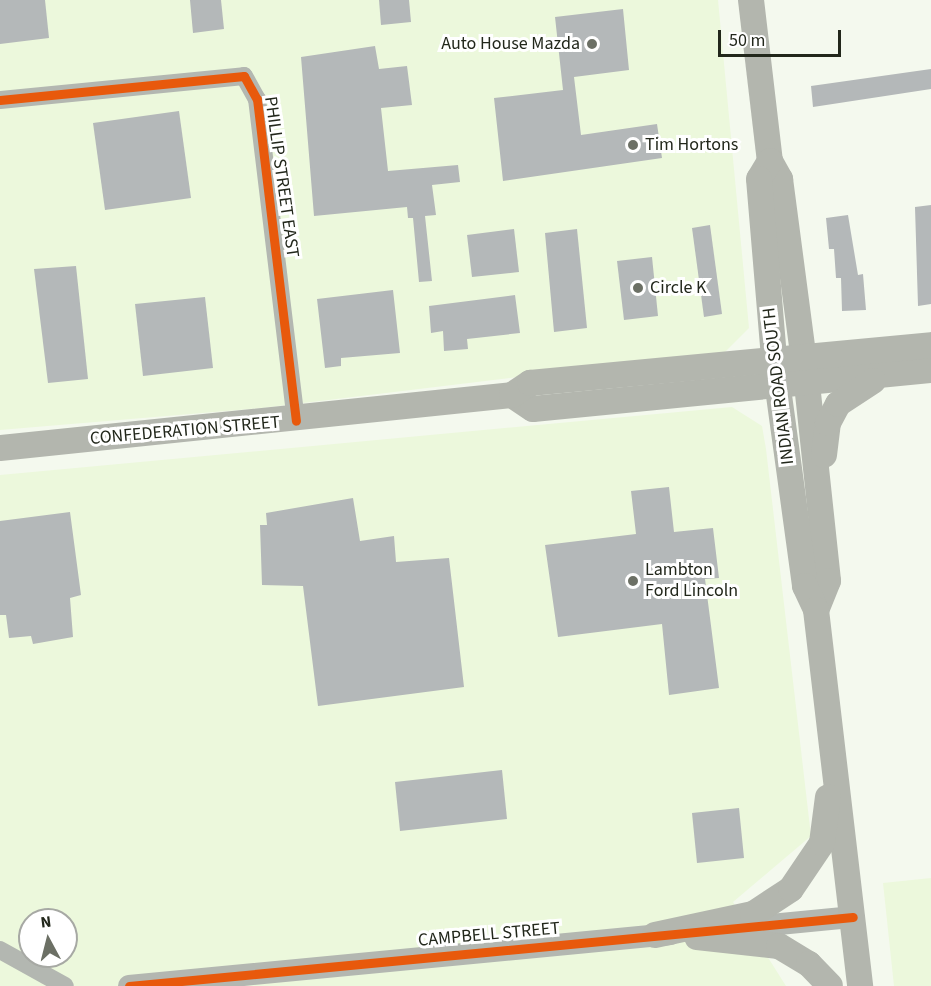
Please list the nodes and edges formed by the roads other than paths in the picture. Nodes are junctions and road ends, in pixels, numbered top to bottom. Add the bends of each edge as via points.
1 (751, 0) edge
2 (0, 100) edge
3 (770, 161) junction
4 (763, 224) junction
5 (931, 345) edge
6 (803, 356) junction
7 (774, 359) junction
8 (720, 364) junction
9 (931, 370) edge
10 (887, 375) junction
11 (807, 384) junction
12 (778, 387) junction
13 (512, 395) junction
14 (296, 421) junction
15 (0, 448) edge
16 (822, 534) junction
17 (816, 610) junction
18 (833, 746) junction
19 (853, 917) junction
20 (655, 935) junction
21 (0, 950) edge
22 (65, 986) edge
23 (129, 986) edge
24 (830, 986) edge
25 (860, 986) edge

1 - 3 main road, INDIAN ROAD SOUTH
2 - 14 street, PHILLIP STREET EAST via 244,76 257,99
3 - 4 main road, INDIAN ROAD SOUTH via 759,179
3 - 6 main road, INDIAN ROAD SOUTH via 780,179
4 - 7 main road, INDIAN ROAD SOUTH
4 - 8 main road via 759,334 745,353
5 - 6 main road, CONFEDERATION STREET
6 - 7 main road, CONFEDERATION STREET
6 - 11 main road, INDIAN ROAD SOUTH
7 - 8 main road, CONFEDERATION STREET
7 - 12 main road, INDIAN ROAD SOUTH
8 - 13 main road, CONFEDERATION STREET via 530,383
9 - 10 main road
10 - 11 main road
10 - 16 main road via 845,397 828,423
11 - 12 main road
11 - 16 main road, INDIAN ROAD SOUTH
12 - 13 main road via 533,409
12 - 17 main road, INDIAN ROAD SOUTH via 805,586
13 - 14 main road, CONFEDERATION STREET
14 - 15 main road, CONFEDERATION STREET
16 - 17 main road, INDIAN ROAD SOUTH via 828,581
17 - 18 main road, INDIAN ROAD SOUTH
18 - 19 main road, INDIAN ROAD SOUTH
18 - 20 main road via 822,843 791,889 753,914
19 - 20 street, CAMPBELL STREET
19 - 25 main road, INDIAN ROAD SOUTH
20 - 23 street, CAMPBELL STREET
20 - 24 main road via 770,943 809,964
21 - 22 street

